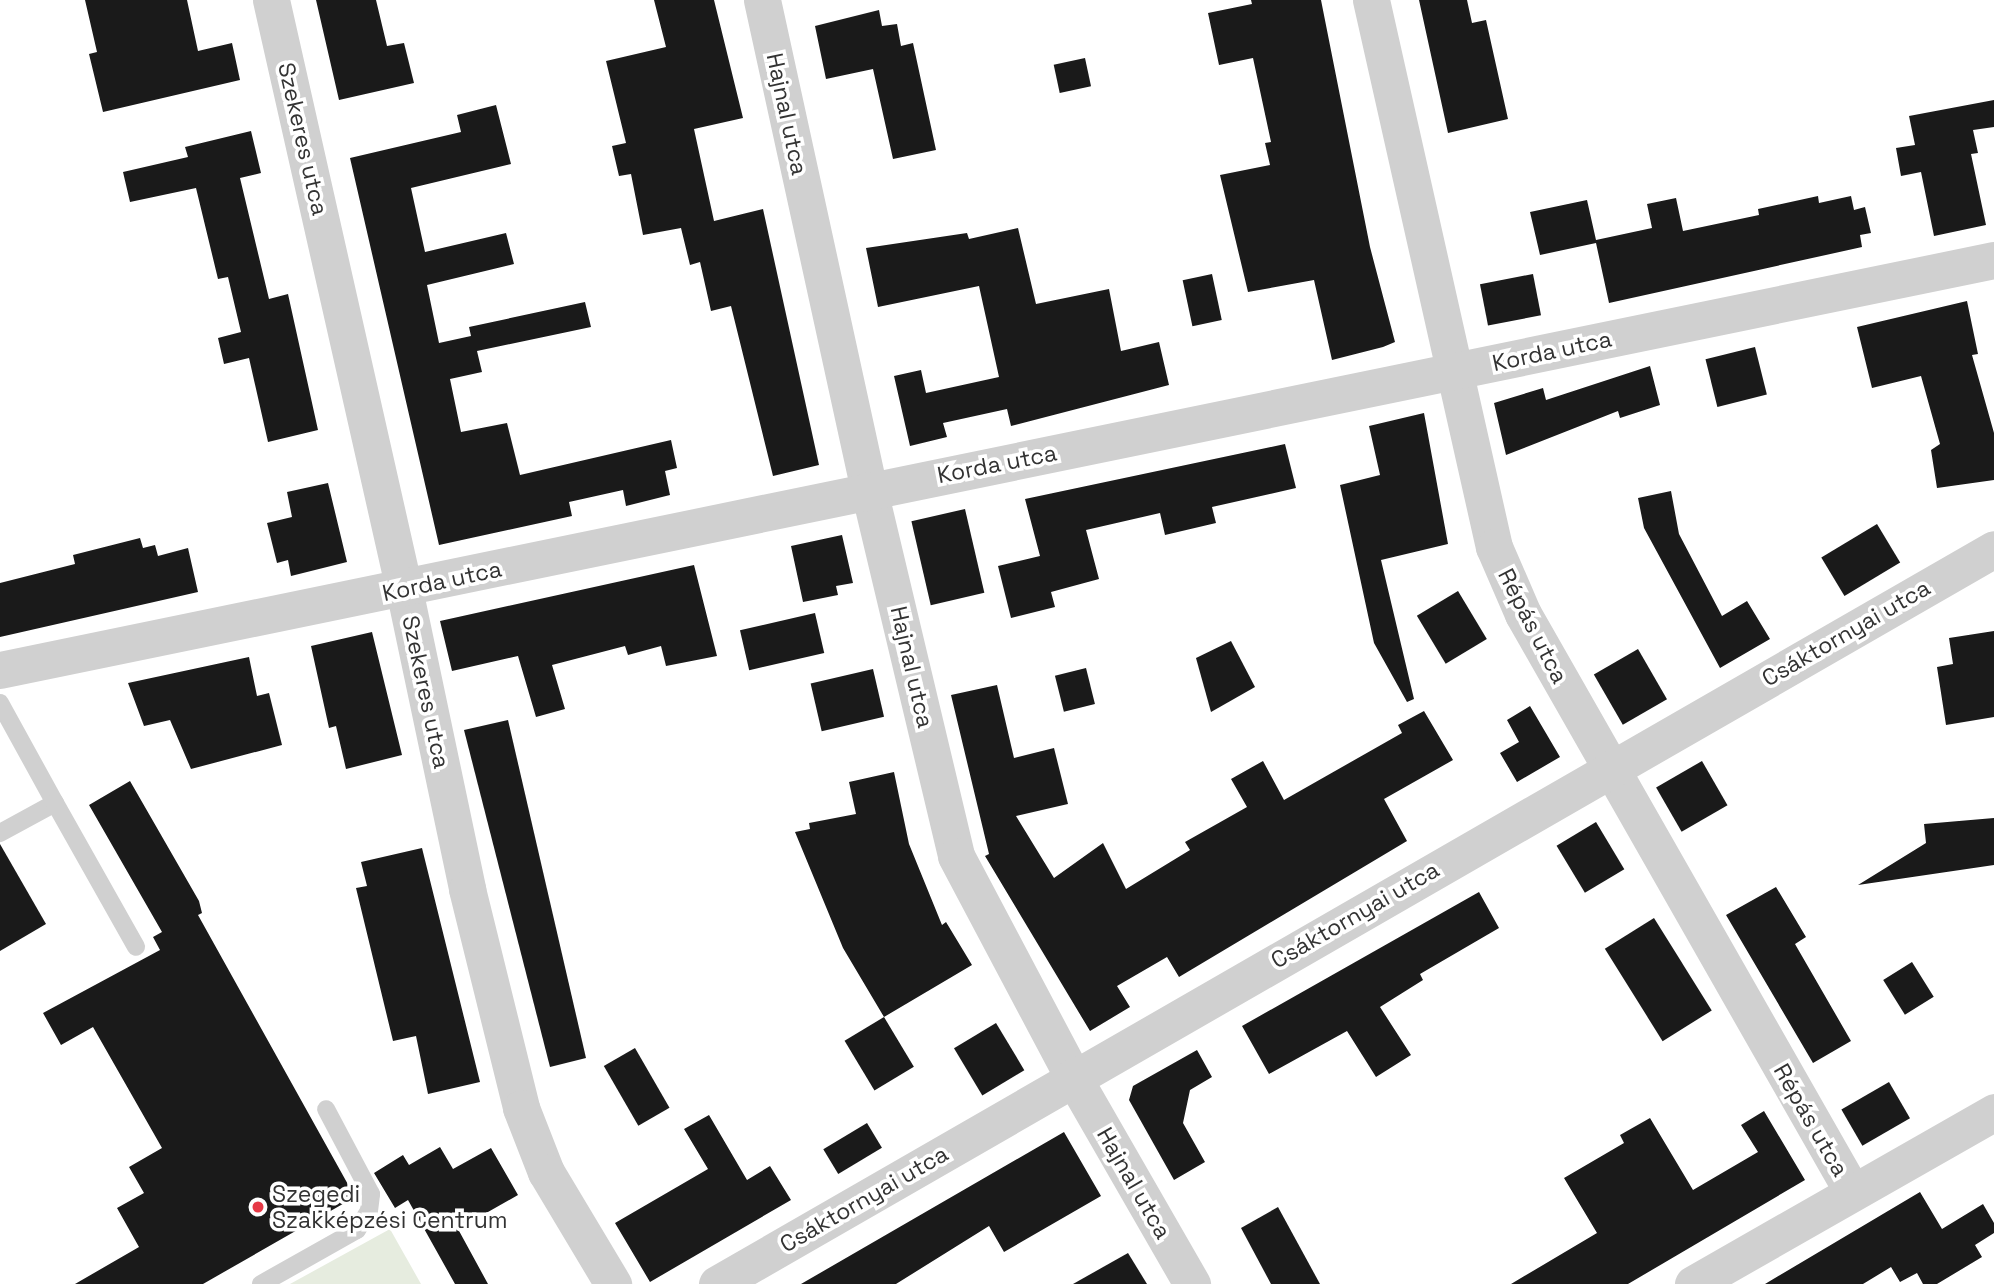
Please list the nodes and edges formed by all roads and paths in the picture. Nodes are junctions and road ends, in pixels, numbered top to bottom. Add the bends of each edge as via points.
1 (271, 0) edge
2 (762, 0) edge
3 (1371, 0) edge
4 (1994, 260) edge
5 (1454, 371) junction
6 (869, 490) junction
7 (1994, 549) edge
8 (404, 589) junction
9 (0, 670) edge
10 (0, 703) edge
11 (1610, 769) junction
12 (55, 803) junction
13 (0, 834) edge
14 (136, 947) dead end
15 (1073, 1077) junction
16 (326, 1109) dead end
17 (1994, 1112) edge
18 (1852, 1191) junction
19 (261, 1284) edge
20 (613, 1284) edge
21 (717, 1284) edge
22 (1192, 1284) edge
23 (1693, 1284) edge

1 - 8 street, Szekeres utca
2 - 6 street, Hajnal utca
3 - 5 street, Répás utca
4 - 5 street, Korda utca
5 - 6 street, Korda utca
5 - 11 street, Répás utca via 1494,547 1522,614
6 - 8 street, Korda utca
6 - 15 street, Hajnal utca via 956,856
7 - 11 street, Csáktornyai utca
8 - 9 street, Korda utca
8 - 20 street, Szekeres utca via 467,890 521,1108 546,1172
10 - 12 lane
11 - 15 street, Csáktornyai utca
11 - 18 street, Répás utca
12 - 13 lane
12 - 14 lane
15 - 21 street, Csáktornyai utca
15 - 22 street, Hajnal utca
16 - 19 lane via 371,1194 369,1211 357,1230
17 - 18 street
18 - 23 street

